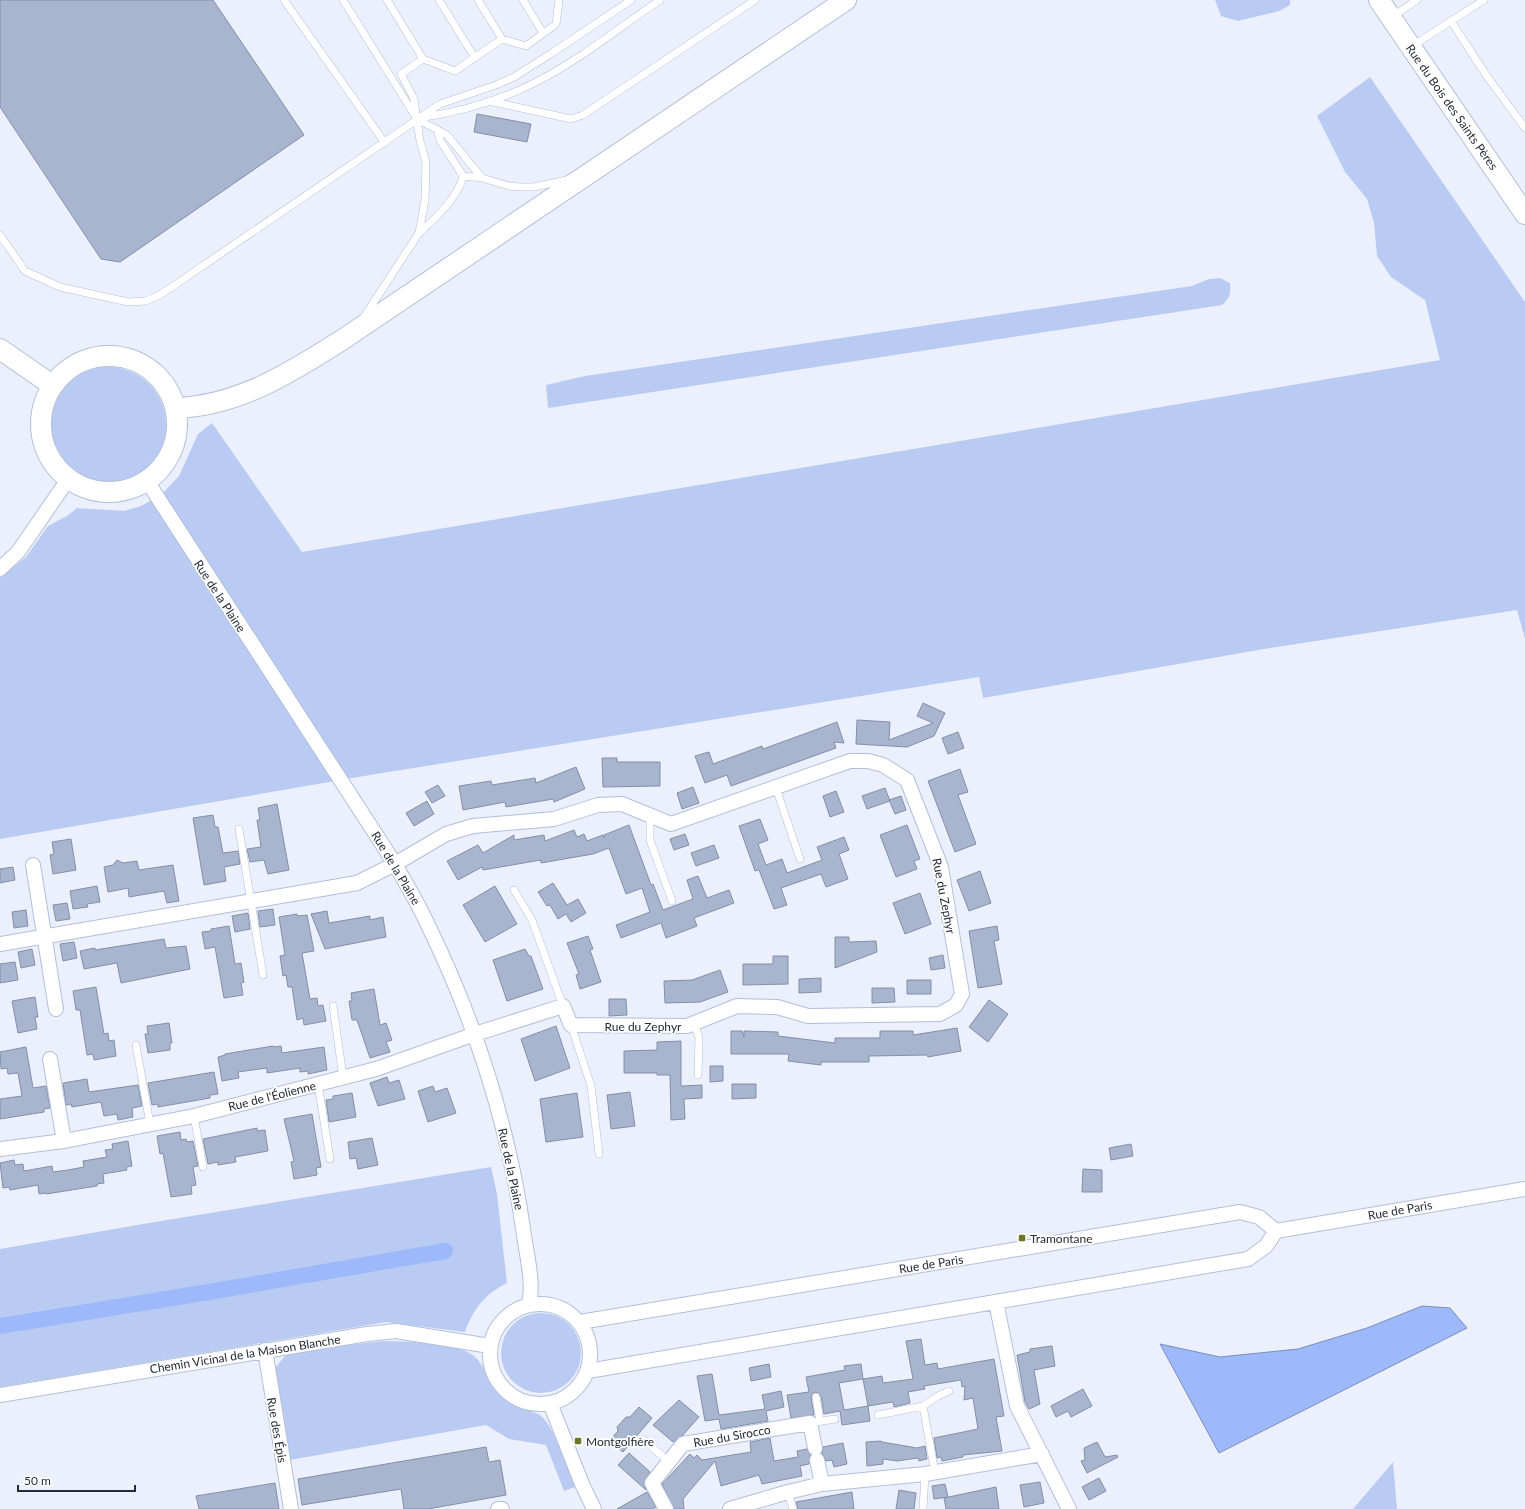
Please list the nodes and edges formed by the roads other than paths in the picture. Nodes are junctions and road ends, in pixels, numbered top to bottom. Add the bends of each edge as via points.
1 (284, 0) edge
2 (343, 0) edge
3 (387, 0) edge
4 (438, 0) edge
5 (478, 0) edge
6 (523, 0) edge
7 (559, 0) edge
8 (631, 0) edge
9 (660, 0) edge
10 (755, 0) edge
11 (846, 0) edge
12 (1378, 0) edge
13 (1417, 0) edge
14 (1484, 0) edge
15 (1390, 18) junction
16 (1451, 21) junction
17 (543, 33) junction
18 (502, 39) junction
19 (1410, 48) junction
20 (475, 58) junction
21 (423, 59) junction
22 (489, 101) junction
23 (417, 118) junction
24 (1525, 128) edge
25 (438, 129) junction
26 (384, 143) junction
27 (587, 175) junction
28 (463, 176) junction
29 (482, 178) junction
30 (1525, 214) edge
31 (418, 233) junction
32 (0, 235) edge
33 (355, 331) junction
34 (0, 348) edge
35 (52, 386) junction
36 (176, 408) junction
37 (67, 481) junction
38 (147, 481) junction
39 (0, 568) edge
40 (776, 788) junction
41 (650, 816) junction
42 (239, 829) dead end
43 (800, 859) dead end
44 (396, 864) junction
45 (33, 865) dead end
46 (514, 890) dead end
47 (251, 901) junction
48 (672, 901) dead end
49 (44, 936) junction
50 (0, 944) edge
51 (263, 975) dead end
52 (333, 1006) dead end
53 (563, 1006) junction
54 (56, 1010) dead end
55 (694, 1023) junction
56 (571, 1026) junction
57 (475, 1034) junction
58 (136, 1045) dead end
59 (50, 1059) dead end
60 (698, 1075) dead end
61 (343, 1077) junction
62 (318, 1084) junction
63 (194, 1116) junction
64 (150, 1124) junction
65 (64, 1141) junction
66 (0, 1149) edge
67 (599, 1154) dead end
68 (330, 1159) dead end
69 (203, 1168) dead end
70 (1525, 1189) edge
71 (1276, 1231) junction
72 (996, 1302) junction
73 (529, 1304) junction
74 (580, 1322) junction
75 (490, 1346) junction
76 (265, 1350) junction
77 (588, 1371) junction
78 (949, 1391) dead end
79 (0, 1395) edge
80 (816, 1396) dead end
81 (550, 1403) junction
82 (923, 1406) junction
83 (878, 1415) dead end
84 (835, 1418) dead end
85 (815, 1422) junction
86 (644, 1440) dead end
87 (1042, 1454) junction
88 (669, 1462) junction
89 (930, 1474) junction
90 (822, 1484) junction
91 (788, 1492) junction
92 (291, 1509) edge
93 (498, 1509) edge
94 (502, 1509) edge
95 (594, 1509) edge
96 (666, 1509) edge
97 (730, 1509) edge
98 (793, 1509) edge
99 (923, 1509) edge
100 (1069, 1509) edge

1 - 26 lane
2 - 23 lane
3 - 21 lane
4 - 20 lane
5 - 18 lane
6 - 17 lane
7 - 17 lane via 556,24
8 - 23 lane via 514,77 440,104
9 - 22 lane via 538,82
10 - 22 lane via 583,115 571,119
11 - 27 street
12 - 15 street, Rue du Bois des Saints Pères
13 - 15 lane
14 - 16 lane
15 - 19 street, Rue du Bois des Saints Pères
16 - 19 lane
16 - 24 lane
17 - 18 lane via 526,46
18 - 20 lane
19 - 30 street, Rue du Bois des Saints Pères
20 - 21 lane via 455,71
21 - 23 lane via 401,74 414,99
22 - 23 lane via 444,115
23 - 25 lane
23 - 26 lane
23 - 31 lane via 426,162 425,200
25 - 28 lane via 440,140
25 - 29 lane via 447,135
26 - 32 lane via 163,293 146,300 128,302 60,287 25,271
27 - 29 lane via 534,187 509,186
27 - 33 street
28 - 29 lane
28 - 31 lane via 461,184 438,216
31 - 33 lane
33 - 36 street via 289,373 249,393 208,405
34 - 35 street
35 - 36 street via 67,369 87,359 117,356 132,359 152,370 166,387
35 - 37 street via 42,405 40,426 44,448
36 - 38 street via 177,429 173,449 163,467
37 - 38 street via 89,490 109,493 129,490
37 - 39 street via 18,552
38 - 44 street, Rue de la Plaine
40 - 41 street, Rue du Zephyr via 671,824
40 - 43 lane
40 - 55 street, Rue du Zephyr via 850,761 868,761 883,765 907,780 941,867 962,994 956,1005 940,1014 808,1016 777,1007 737,1006
41 - 44 street, Rue du Zephyr via 622,804 598,805 554,819 473,826 446,834
41 - 48 lane via 650,840
42 - 47 lane
44 - 47 street via 357,883
44 - 57 street, Rue de la Plaine via 428,923
45 - 49 street
46 - 53 lane via 532,920
47 - 49 street
47 - 51 lane
49 - 50 street
49 - 54 street
52 - 61 lane
53 - 56 street
53 - 57 street
55 - 56 street, Rue du Zephyr via 687,1026
55 - 60 lane via 699,1038
56 - 67 lane via 591,1086
57 - 61 street, Rue de l'Éolienne via 376,1069
57 - 73 street, Rue de la Plaine via 518,1189 530,1280
58 - 64 lane
59 - 65 street
61 - 62 street, Rue de l'Éolienne
62 - 63 street, Rue de l'Éolienne
62 - 68 lane
63 - 64 street, Rue de l'Éolienne
63 - 69 lane
64 - 65 street, Rue de l'Éolienne
65 - 66 street, Rue de l'Éolienne
70 - 71 street, Rue de Paris
71 - 72 street via 1266,1246 1248,1259
71 - 74 street, Rue de Paris via 1259,1217 1240,1212
72 - 77 street
72 - 87 street via 1017,1406
73 - 74 street via 545,1303 561,1308
73 - 75 street via 503,1319 495,1331
74 - 77 street via 589,1341
75 - 76 street, Chemin Vicinal de la Maison Blanche via 396,1331
75 - 81 street via 492,1368 503,1389 515,1398 530,1404
76 - 79 street, Chemin Vicinal de la Maison Blanche
76 - 92 street, Rue des Épis
77 - 81 street via 572,1394
78 - 82 lane
80 - 85 lane
81 - 95 street
82 - 83 lane
82 - 89 lane
84 - 85 lane
85 - 88 street, Rue du Sirocco via 683,1444
85 - 90 street via 816,1454
86 - 88 lane
87 - 89 street
87 - 100 street
88 - 96 street, Rue du Sirocco via 652,1483
89 - 90 street
89 - 99 lane
90 - 91 street
91 - 97 street
91 - 98 lane
93 - 94 street

